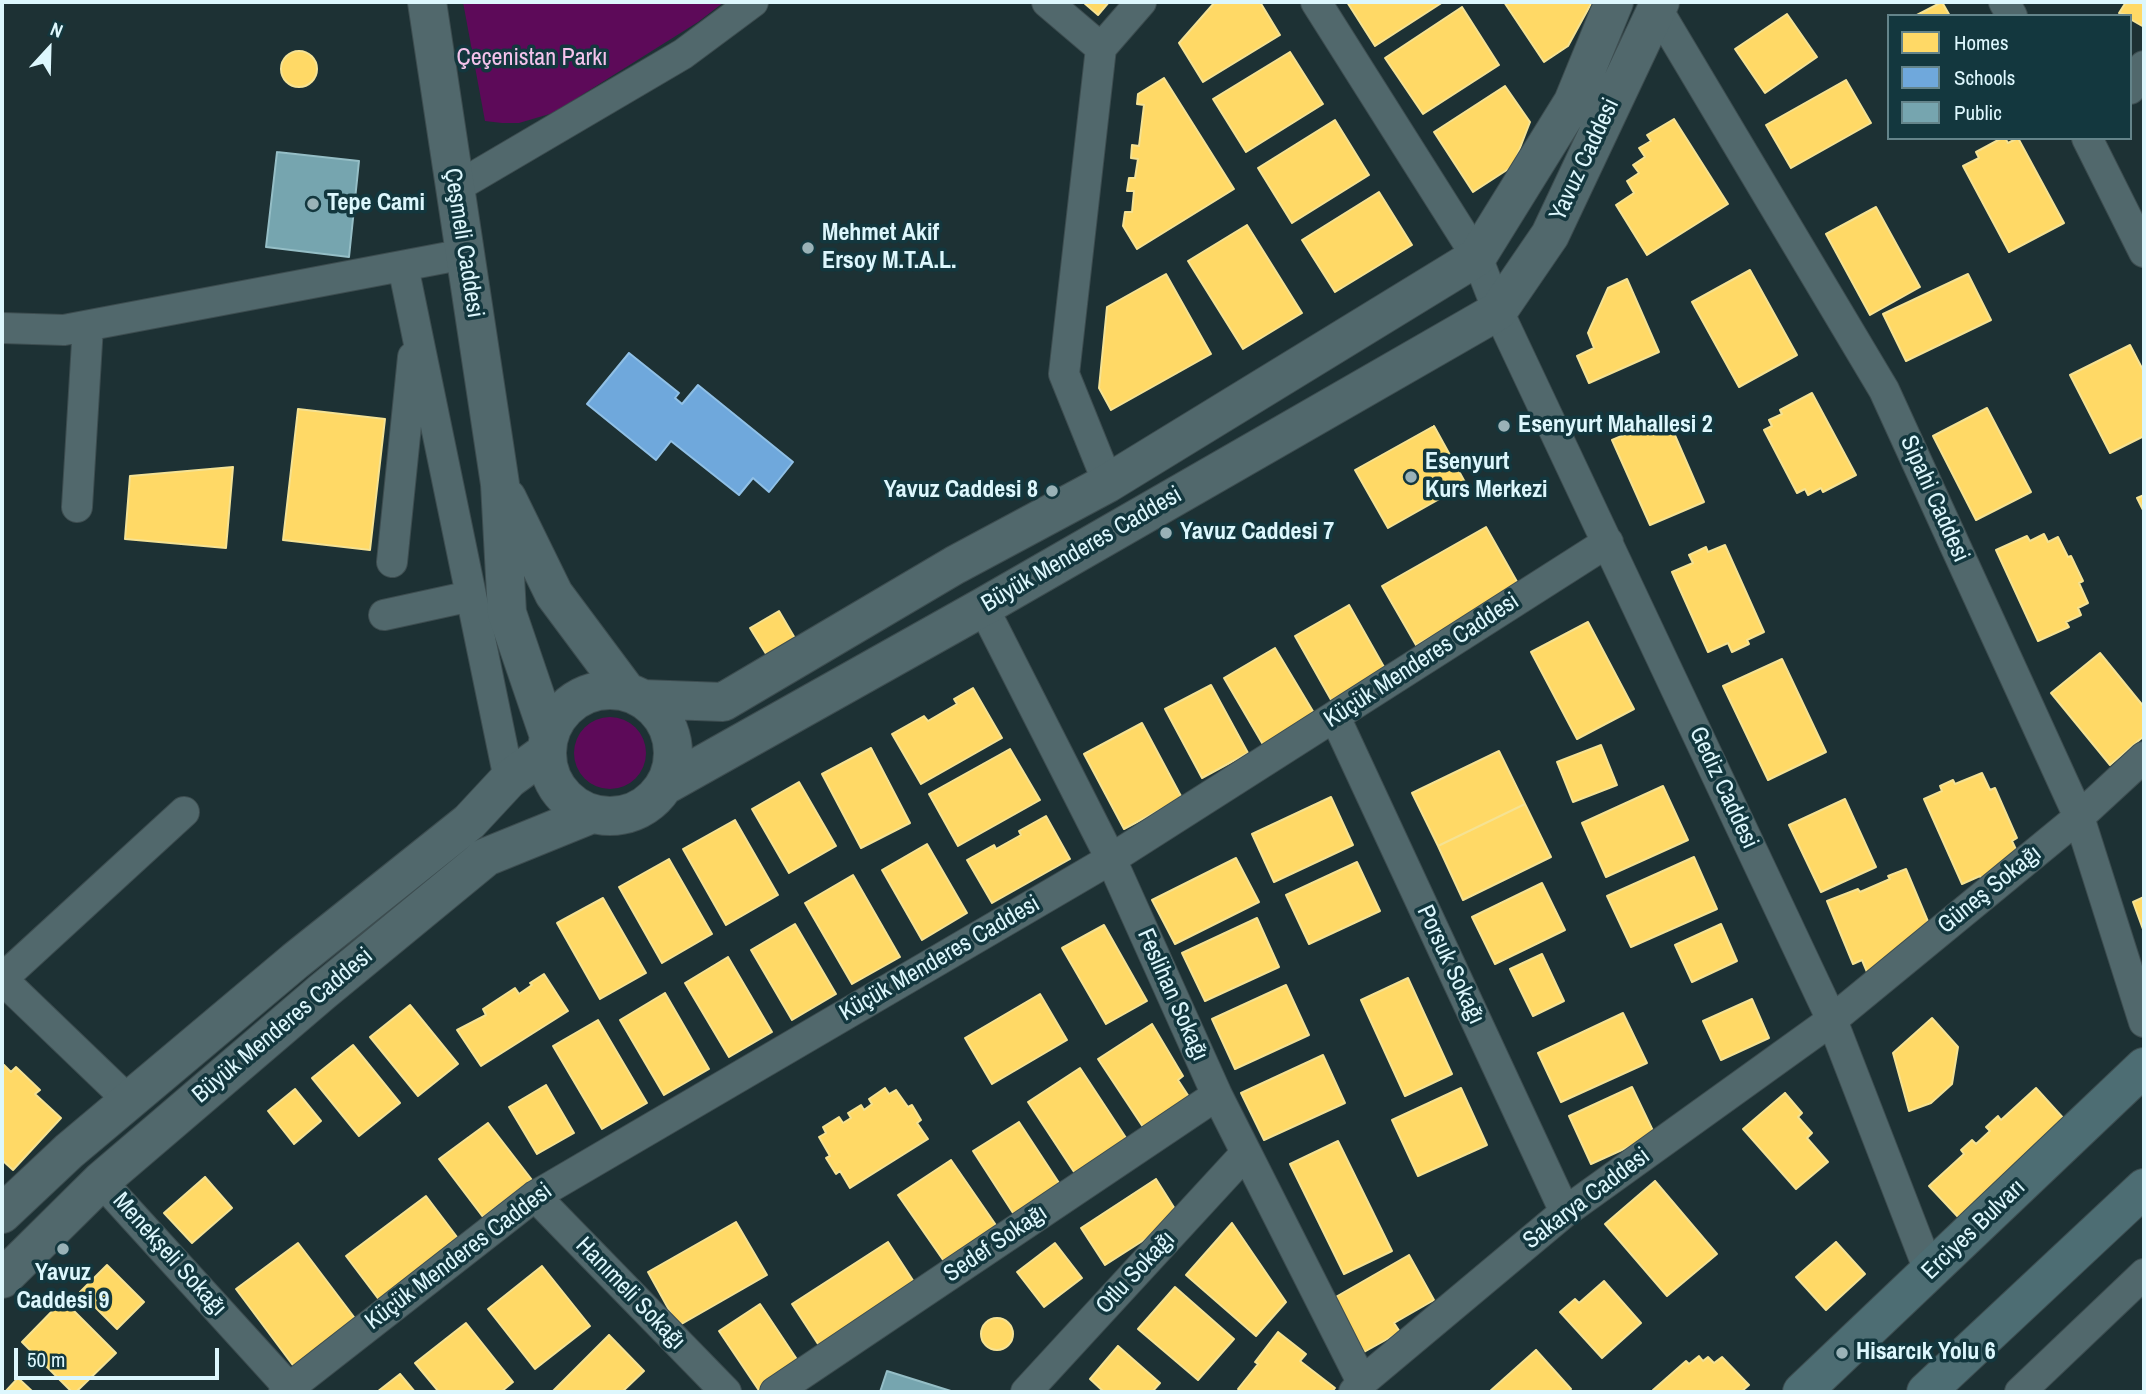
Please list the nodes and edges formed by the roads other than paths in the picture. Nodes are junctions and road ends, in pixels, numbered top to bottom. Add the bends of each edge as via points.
1 (427, 2) edge
2 (753, 2) edge
3 (1047, 2) edge
4 (1141, 2) edge
5 (1316, 2) edge
6 (1614, 2) edge
7 (1659, 5) edge
8 (1101, 48) junction
9 (2144, 66) edge
10 (2132, 86) edge
11 (2094, 142) edge
12 (455, 188) junction
13 (2144, 252) edge
14 (465, 254) junction
15 (1477, 257) junction
16 (403, 266) junction
17 (1498, 311) junction
18 (88, 326) junction
19 (416, 327) junction
20 (2, 328) edge
21 (1108, 483) junction
22 (500, 484) junction
23 (77, 507) dead end
24 (1608, 542) junction
25 (392, 562) dead end
26 (471, 596) junction
27 (983, 607) junction
28 (384, 615) dead end
29 (635, 696) junction
30 (1335, 717) junction
31 (547, 744) junction
32 (2144, 757) edge
33 (509, 779) junction
34 (664, 786) junction
35 (184, 812) dead end
36 (592, 814) junction
37 (2079, 817) junction
38 (1111, 859) junction
39 (1832, 1020) junction
40 (2144, 1022) edge
41 (2144, 1066) edge
42 (1217, 1095) junction
43 (129, 1101) junction
44 (1246, 1153) junction
45 (101, 1181) junction
46 (2144, 1188) edge
47 (535, 1196) junction
48 (4, 1207) edge
49 (1565, 1212) junction
50 (1930, 1273) junction
51 (2144, 1274) edge
52 (2, 1279) edge
53 (1358, 1387) edge
54 (288, 1391) edge
55 (726, 1392) edge
56 (775, 1392) edge
57 (1026, 1392) edge
58 (1802, 1392) edge
59 (1927, 1392) edge
60 (2020, 1392) edge

1 - 12 street, Çeşmeli Caddesi
2 - 12 street via 683,54
3 - 8 street
4 - 8 street
5 - 15 street, Gediz Caddesi
6 - 15 street, Yavuz Caddesi via 1573,103
7 - 17 street, Yavuz Caddesi via 1550,235
7 - 37 street, Sipahi Caddesi via 1884,390
8 - 21 street via 1064,374
9 - 10 street
11 - 13 street
12 - 14 street, Çeşmeli Caddesi
14 - 16 street
14 - 22 street, Çeşmeli Caddesi
15 - 17 street, Gediz Caddesi
15 - 21 street, Büyük Menderes Caddesi
16 - 18 street
16 - 19 street
17 - 24 street, Gediz Caddesi
17 - 27 street, Büyük Menderes Caddesi
18 - 20 street
18 - 23 street
19 - 25 street
19 - 26 street
21 - 29 street, Büyük Menderes Caddesi via 955,565 723,702
22 - 29 street, Çeşmeli Caddesi via 554,594
22 - 31 street, Çeşmeli Caddesi via 507,613
24 - 30 street, Küçük Menderes Caddesi
24 - 39 street, Gediz Caddesi
26 - 28 street
26 - 33 street
27 - 34 street, Büyük Menderes Caddesi
27 - 38 street, Feslihan Sokağı
29 - 31 street via 611,690 579,698 555,721
29 - 34 street via 655,709 671,738 672,762
30 - 38 street, Küçük Menderes Caddesi
30 - 49 street, Porsuk Sokağı
31 - 33 street, Büyük Menderes Caddesi
31 - 36 street via 548,768 559,791 577,808
32 - 37 street, Güneş Sokağı
33 - 43 street, Büyük Menderes Caddesi via 469,822
34 - 36 street via 654,799 633,812 609,817
35 - 43 street via 2,979
36 - 45 street, Büyük Menderes Caddesi via 486,857
37 - 39 street, Güneş Sokağı
37 - 40 street, Sipahi Caddesi
38 - 42 street, Feslihan Sokağı
38 - 47 street, Küçük Menderes Caddesi
39 - 49 street, Sakarya Caddesi
39 - 50 street, Gediz Caddesi
41 - 50 highway, Erciyes Bulvarı
42 - 44 street, Feslihan Sokağı
42 - 56 street, Sedef Sokağı
43 - 48 street, Büyük Menderes Caddesi
44 - 53 street, Feslihan Sokağı
44 - 57 street, Otlu Sokağı
45 - 52 street, Büyük Menderes Caddesi
45 - 54 street, Menekşeli Sokağı
46 - 59 highway
47 - 54 street, Küçük Menderes Caddesi
47 - 55 street, Hanımeli Sokağı
49 - 53 street, Sakarya Caddesi
50 - 58 highway, Erciyes Bulvarı
51 - 60 street

